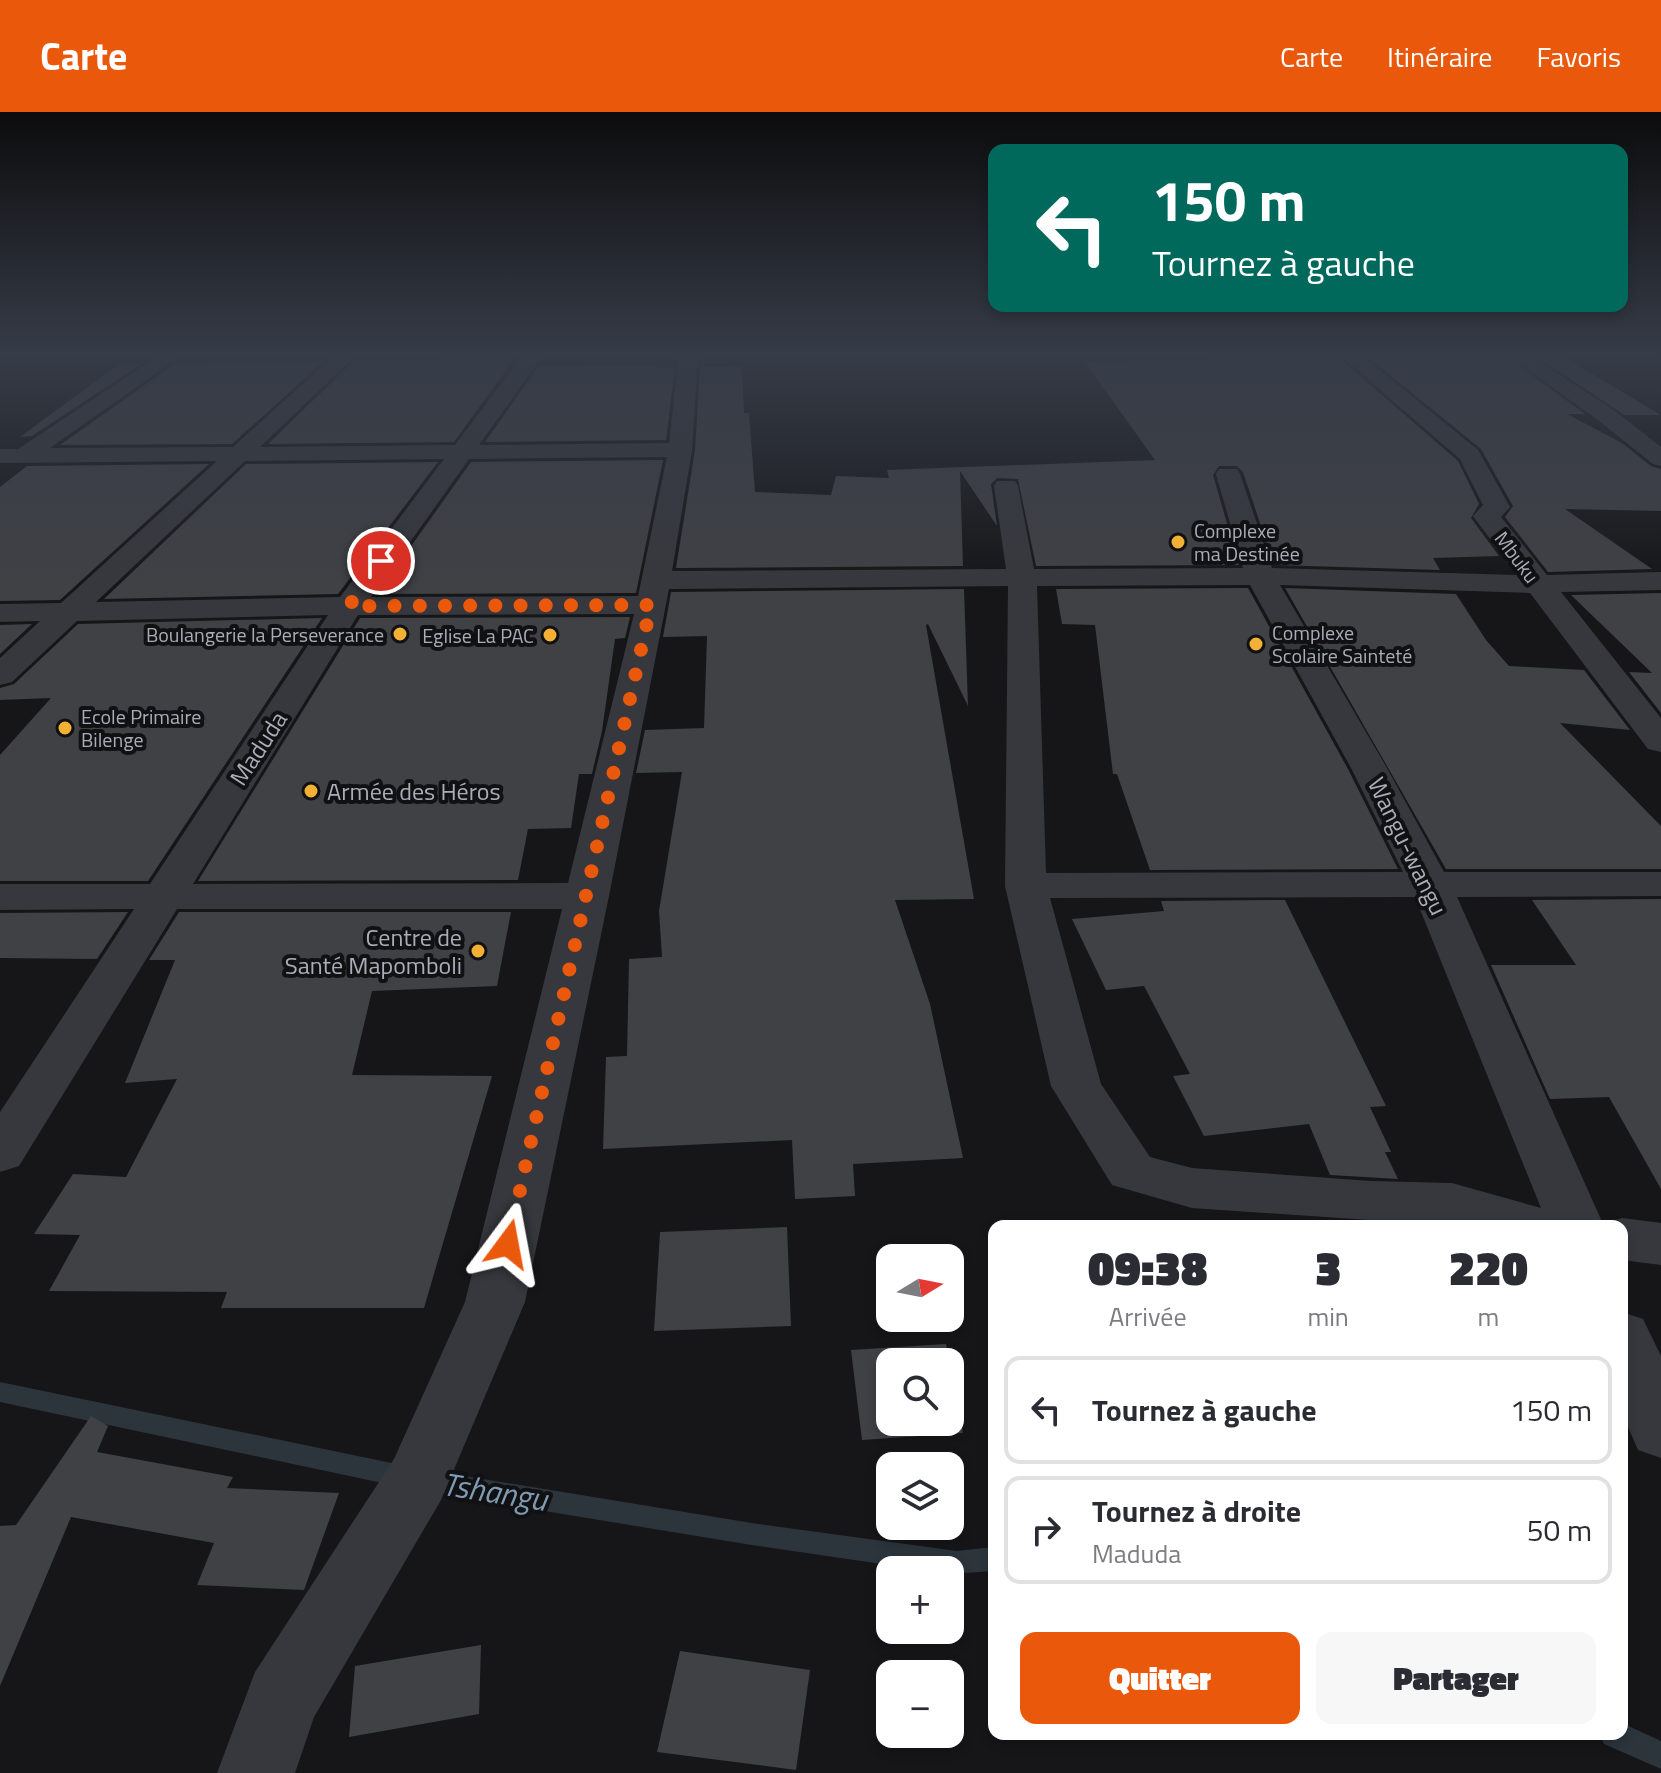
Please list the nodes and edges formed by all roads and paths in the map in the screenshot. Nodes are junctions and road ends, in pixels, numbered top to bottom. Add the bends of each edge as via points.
1 (48, 433) edge
2 (262, 433) edge
3 (475, 433) edge
4 (682, 433) edge
5 (1443, 433) edge
6 (1628, 433) edge
7 (463, 449) junction
8 (680, 450) junction
9 (240, 453) junction
10 (12, 455) edge
11 (1661, 459) edge
12 (0, 471) edge
13 (1228, 474) dead end
14 (1006, 486) dead end
15 (1260, 576) junction
16 (1022, 579) junction
17 (1661, 581) edge
18 (1537, 584) junction
19 (653, 592) junction
20 (349, 606) junction
21 (67, 612) junction
22 (0, 613) edge
23 (0, 675) edge
24 (1661, 741) edge
25 (1430, 884) junction
26 (1661, 884) edge
27 (1026, 886) junction
28 (162, 896) junction
29 (588, 896) junction
30 (0, 897) edge
31 (0, 1153) edge
32 (1500, 1220) edge
33 (1573, 1220) edge
34 (1628, 1240) edge
35 (1661, 1244) edge
36 (1628, 1350) edge
37 (1661, 1430) edge
38 (256, 1773) edge

1 - 10 street
2 - 9 street
3 - 7 street, Maduda
4 - 8 street
5 - 18 street, Mbuku via 1470,455 1497,507 1486,516
6 - 11 street
7 - 8 street
7 - 9 street
7 - 20 street, Maduda
8 - 19 street
9 - 10 street
9 - 21 street
10 - 12 street
13 - 15 street, Wangu-wangu
14 - 16 street
15 - 16 street
15 - 18 street
15 - 25 street, Wangu-wangu
16 - 19 street
16 - 27 street
17 - 18 street
18 - 24 street, Mbuku
19 - 20 street
19 - 29 street
20 - 21 street
20 - 28 street, Maduda
21 - 22 street
21 - 23 street
25 - 26 street
25 - 27 street
25 - 33 street, Wangu-wangu
27 - 32 street via 1076,1086 1131,1171 1192,1188 1452,1203
28 - 29 street
28 - 30 street
28 - 31 street, Maduda
29 - 38 street via 495,1302 418,1479 282,1699
34 - 35 street
36 - 37 street

